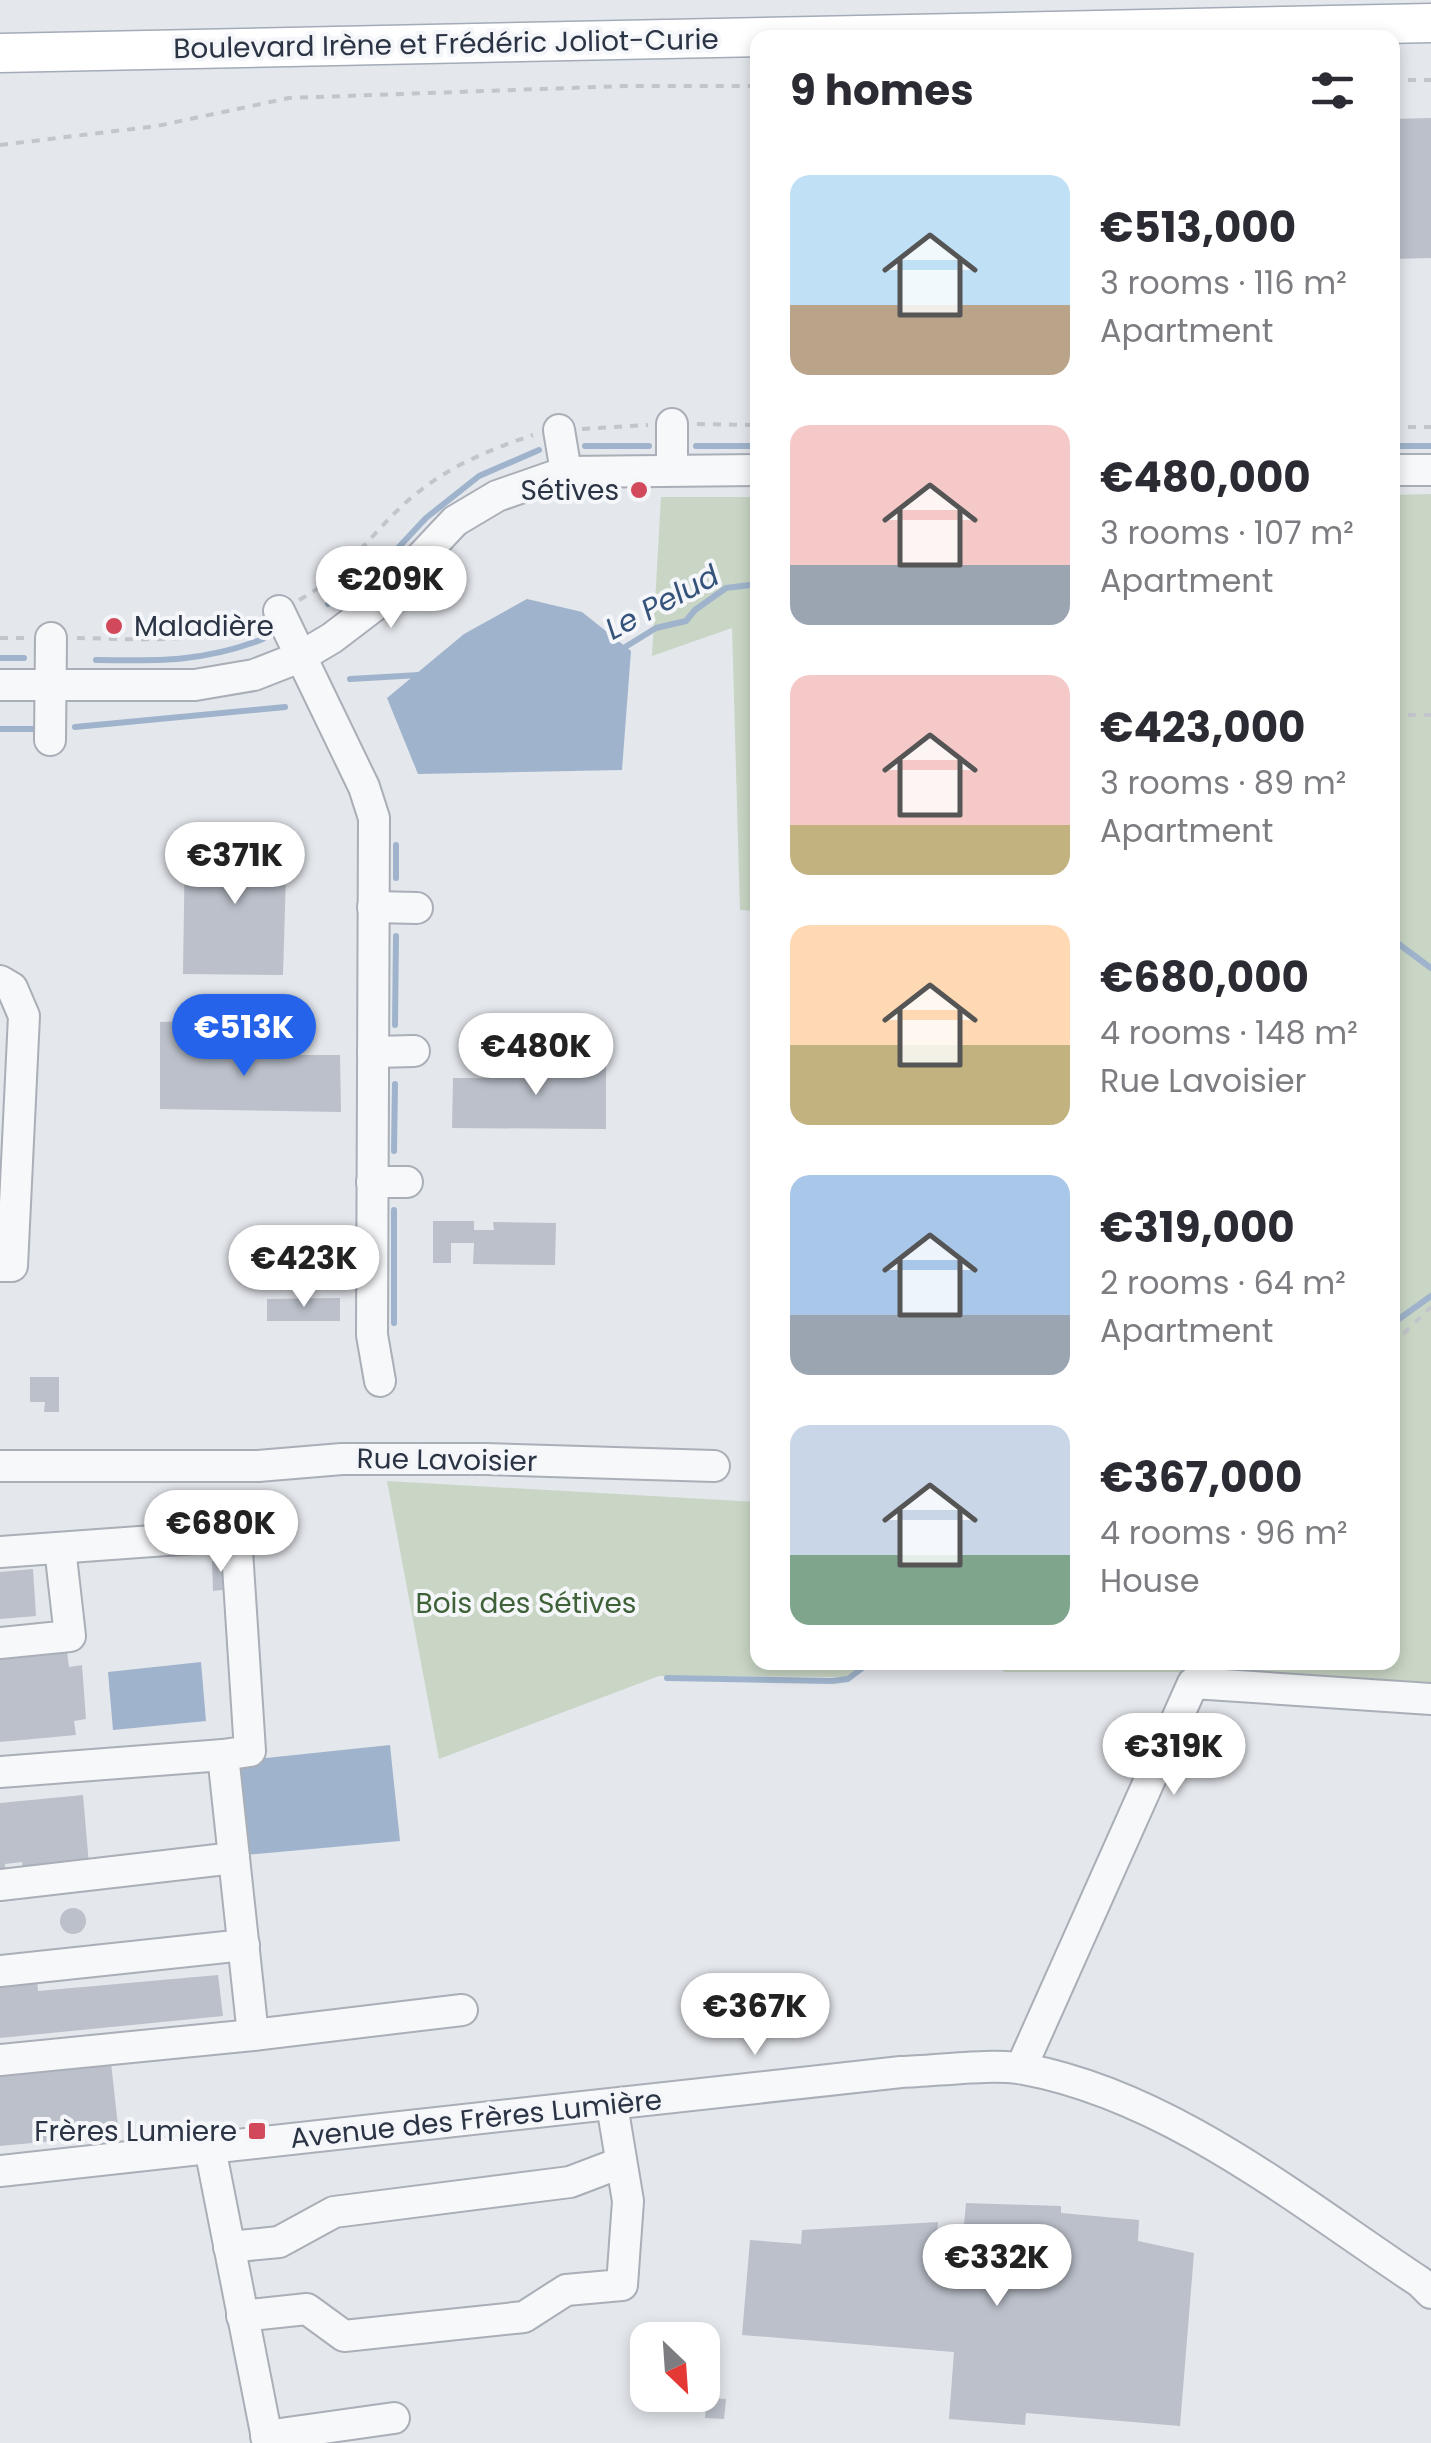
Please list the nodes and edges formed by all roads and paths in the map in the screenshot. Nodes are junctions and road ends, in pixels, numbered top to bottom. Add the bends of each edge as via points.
1 (1431, 23) edge
2 (1097, 30) edge
3 (750, 37) edge
4 (0, 53) edge
5 (1400, 80) edge
6 (1431, 80) edge
7 (750, 86) edge
8 (0, 145) edge
9 (672, 424) junction
10 (750, 425) edge
11 (1400, 427) edge
12 (1431, 427) edge
13 (559, 430) junction
14 (672, 470) junction
15 (750, 470) edge
16 (1400, 470) edge
17 (1431, 470) edge
18 (566, 472) junction
19 (279, 611) junction
20 (0, 638) edge
21 (51, 638) junction
22 (300, 658) junction
23 (0, 685) edge
24 (50, 685) junction
25 (1400, 715) edge
26 (1431, 715) edge
27 (50, 740) dead end
28 (373, 907) junction
29 (417, 908) dead end
30 (0, 981) edge
31 (414, 1051) dead end
32 (373, 1052) junction
33 (372, 1182) junction
34 (407, 1182) dead end
35 (0, 1266) edge
36 (1431, 1307) edge
37 (1400, 1336) edge
38 (380, 1382) dead end
39 (0, 1466) edge
40 (714, 1466) dead end
41 (60, 1548) junction
42 (0, 1552) edge
43 (0, 1643) edge
44 (1431, 1700) edge
45 (223, 1755) junction
46 (0, 1772) edge
47 (234, 1858) junction
48 (0, 1884) edge
49 (244, 1945) junction
50 (0, 1971) edge
51 (462, 2010) dead end
52 (253, 2036) junction
53 (0, 2060) edge
54 (1021, 2068) junction
55 (612, 2104) junction
56 (210, 2148) junction
57 (620, 2162) junction
58 (0, 2171) edge
59 (229, 2246) junction
60 (1431, 2293) edge
61 (242, 2316) junction
62 (394, 2418) dead end
63 (267, 2439) edge

1 - 2 main road, Boulevard Irène et Frédéric Joliot-Curie
3 - 4 main road, Boulevard Irène et Frédéric Joliot-Curie
5 - 6 path
7 - 8 path via 289,98 157,126
9 - 10 path
9 - 13 path
9 - 14 street
11 - 12 path
13 - 18 street
13 - 19 path via 488,450 420,490 349,564
14 - 15 street
14 - 18 street
16 - 17 street
18 - 22 street via 497,496 455,521 378,603
19 - 21 path via 238,628 170,639
19 - 22 street
20 - 21 path
21 - 24 street
22 - 24 street via 195,685
22 - 28 street via 374,818
23 - 24 street
24 - 27 street
25 - 26 path
28 - 29 street
28 - 32 street
30 - 35 street via 12,988 24,1016 12,1266
31 - 32 street
32 - 33 street
33 - 34 street
33 - 38 street via 372,1335
36 - 37 path
39 - 40 street, Rue Lavoisier via 485,1459
41 - 42 street
41 - 43 street via 70,1636
41 - 45 street via 236,1535 250,1752
44 - 54 street via 1193,1682
45 - 46 street
45 - 47 street
47 - 48 street
47 - 49 street
49 - 50 street
49 - 52 street
51 - 52 street
52 - 53 street
54 - 55 street, Avenue des Frères Lumière via 901,2072
54 - 60 street, Avenue des Frères Lumière via 1100,2089 1178,2124
55 - 56 street, Avenue des Frères Lumière
55 - 57 street
56 - 58 street, Avenue des Frères Lumière
56 - 59 street
57 - 59 street via 570,2182 334,2212 279,2242
57 - 61 street via 628,2201 622,2285 566,2290 524,2317 344,2336 308,2309
59 - 61 street
61 - 63 street
62 - 63 street

